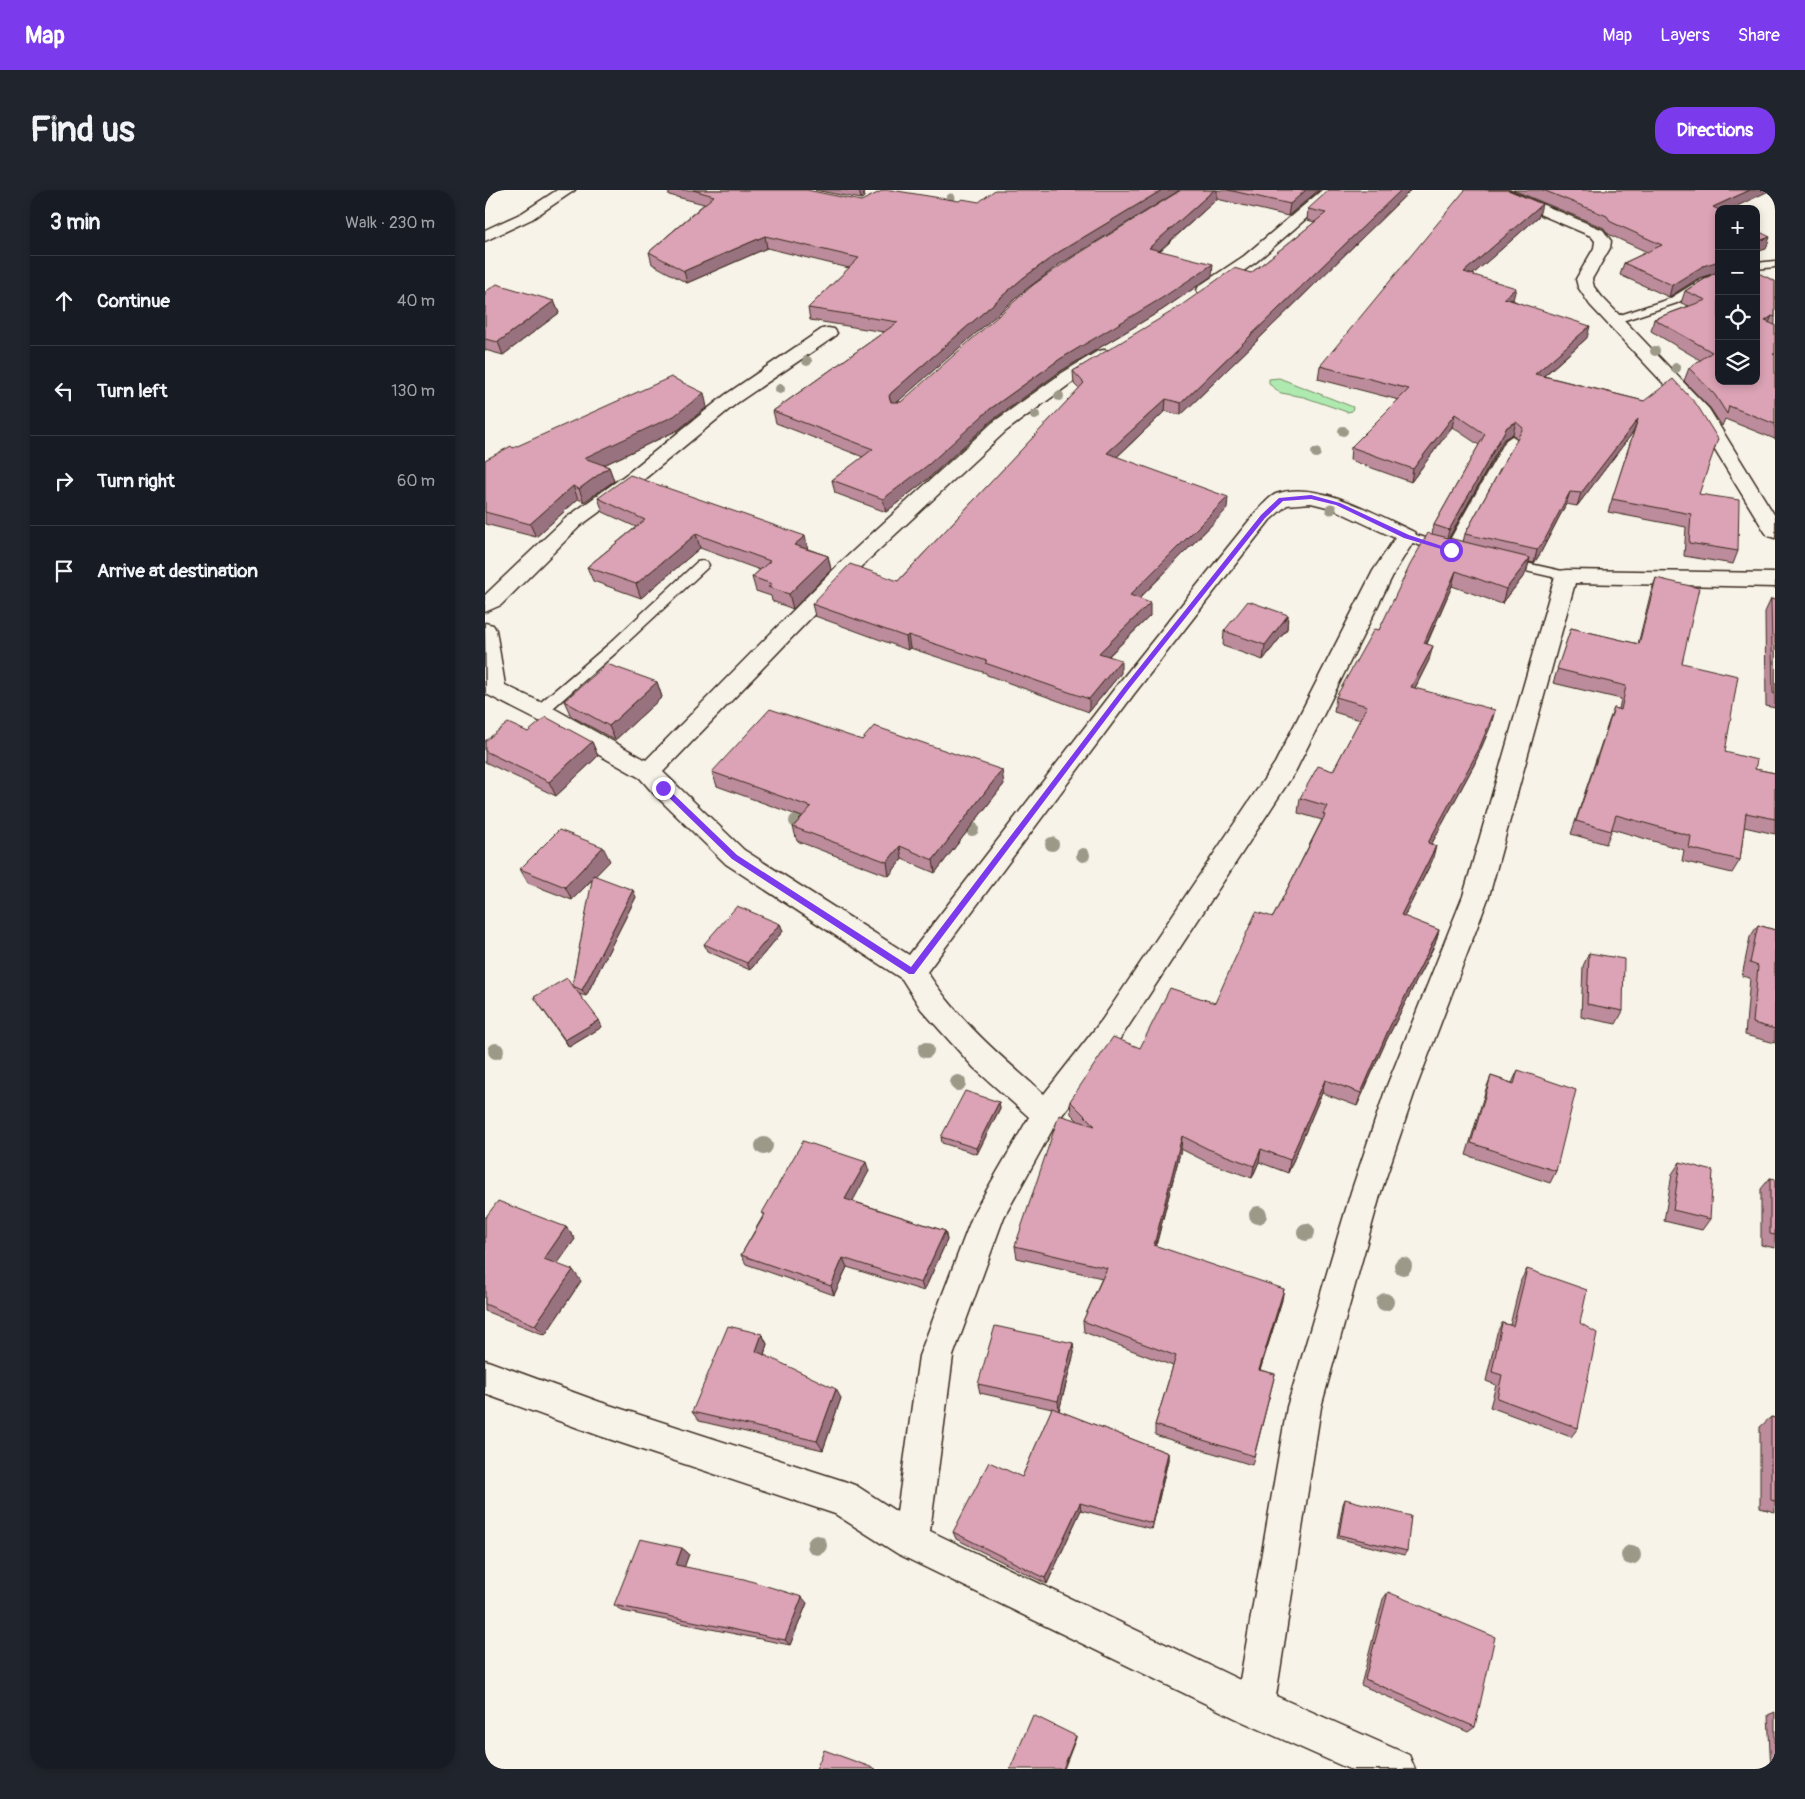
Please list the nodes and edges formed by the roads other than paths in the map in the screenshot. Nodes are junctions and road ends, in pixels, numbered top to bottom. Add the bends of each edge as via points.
1 (567, 190) edge
2 (1331, 190) edge
3 (1495, 190) edge
4 (485, 236) edge
5 (1775, 264) edge
6 (1760, 266) edge
7 (1715, 278) edge
8 (1190, 301) edge
9 (1615, 320) junction
10 (828, 333) dead end
11 (1121, 345) edge
12 (1512, 440) edge
13 (1775, 532) edge
14 (1407, 536) junction
15 (1489, 559) edge
16 (702, 565) dead end
17 (1566, 576) junction
18 (1775, 580) edge
19 (485, 605) edge
20 (485, 630) edge
21 (490, 690) edge
22 (540, 712) junction
23 (649, 772) junction
24 (912, 971) junction
25 (1046, 1114) junction
26 (485, 1377) edge
27 (911, 1541) junction
28 (1255, 1707) junction
29 (1395, 1769) edge

1 - 4 street via 527,216
2 - 8 street via 1250,258
3 - 9 street via 1597,232 1603,241 1602,248 1584,279 1596,301
5 - 6 lane
7 - 9 lane via 1673,301
9 - 13 street via 1703,414
10 - 19 street via 731,399 573,522
11 - 23 street via 1068,377 999,427 846,569
12 - 14 lane via 1456,551
14 - 24 street via 1338,504 1311,497 1281,499 1263,516 1126,688
14 - 25 street via 1384,572 1286,766 1112,1028
15 - 17 lane
16 - 22 lane
17 - 18 street
17 - 28 street via 1476,896 1401,1088 1366,1192 1304,1407
20 - 21 street
21 - 22 street
22 - 23 street
23 - 24 street via 735,857
24 - 25 street via 931,1001 984,1060
25 - 27 street via 991,1212 935,1356
26 - 27 street via 844,1499
27 - 28 street
28 - 29 street

